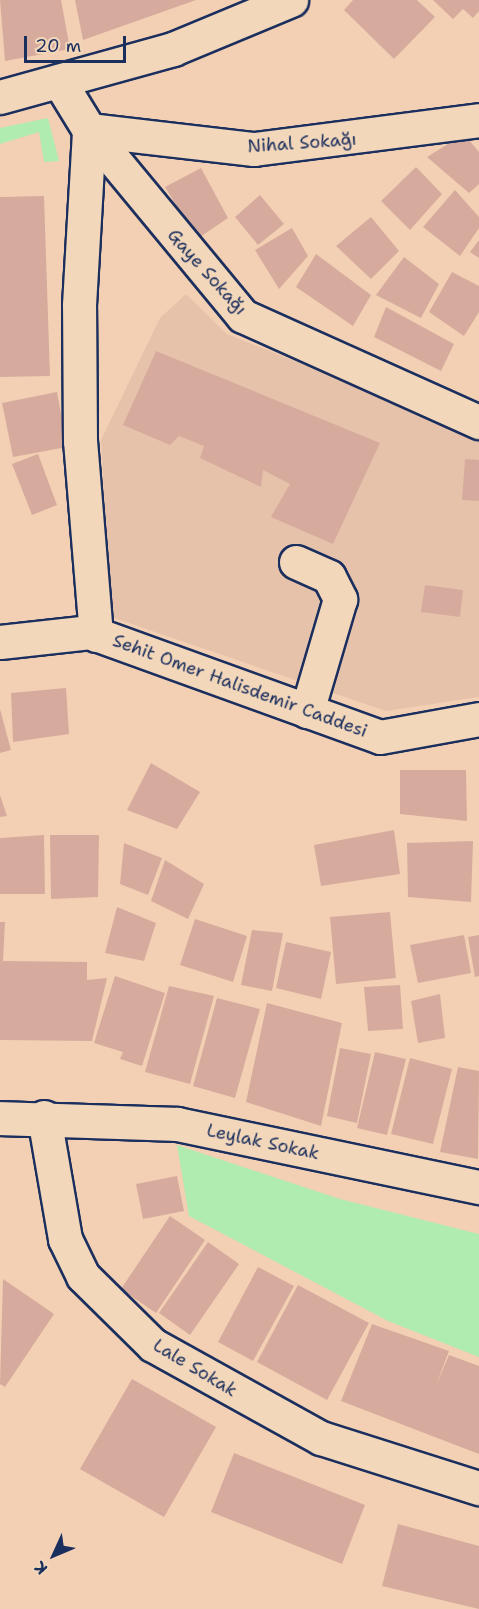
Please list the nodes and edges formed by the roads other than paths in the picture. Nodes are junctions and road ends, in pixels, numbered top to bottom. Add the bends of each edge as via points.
1 (291, 0) edge
2 (59, 81) junction
3 (0, 97) edge
4 (477, 117) edge
5 (89, 130) junction
6 (479, 422) edge
7 (296, 562) dead end
8 (96, 634) junction
9 (0, 642) edge
10 (307, 711) junction
11 (479, 719) edge
12 (44, 1117) junction
13 (0, 1118) edge
14 (479, 1187) edge
15 (479, 1488) edge

1 - 2 street via 173,49
2 - 3 street
2 - 5 street, Gaye Sokağı
4 - 5 street, Nihal Sokağı via 254,149
5 - 6 street, Gaye Sokağı via 243,316
5 - 8 street via 80,272 80,441
7 - 10 street via 329,577 340,599
8 - 9 street, Sehit Omer Halisdemir Caddesi
8 - 10 street, Sehit Omer Halisdemir Caddesi
10 - 11 street, Sehit Omer Halisdemir Caddesi via 380,737
12 - 13 street, Leylak Sokak
12 - 14 street, Leylak Sokak via 177,1124
12 - 15 street, Lale Sokak via 65,1239 83,1276 153,1345 321,1438

